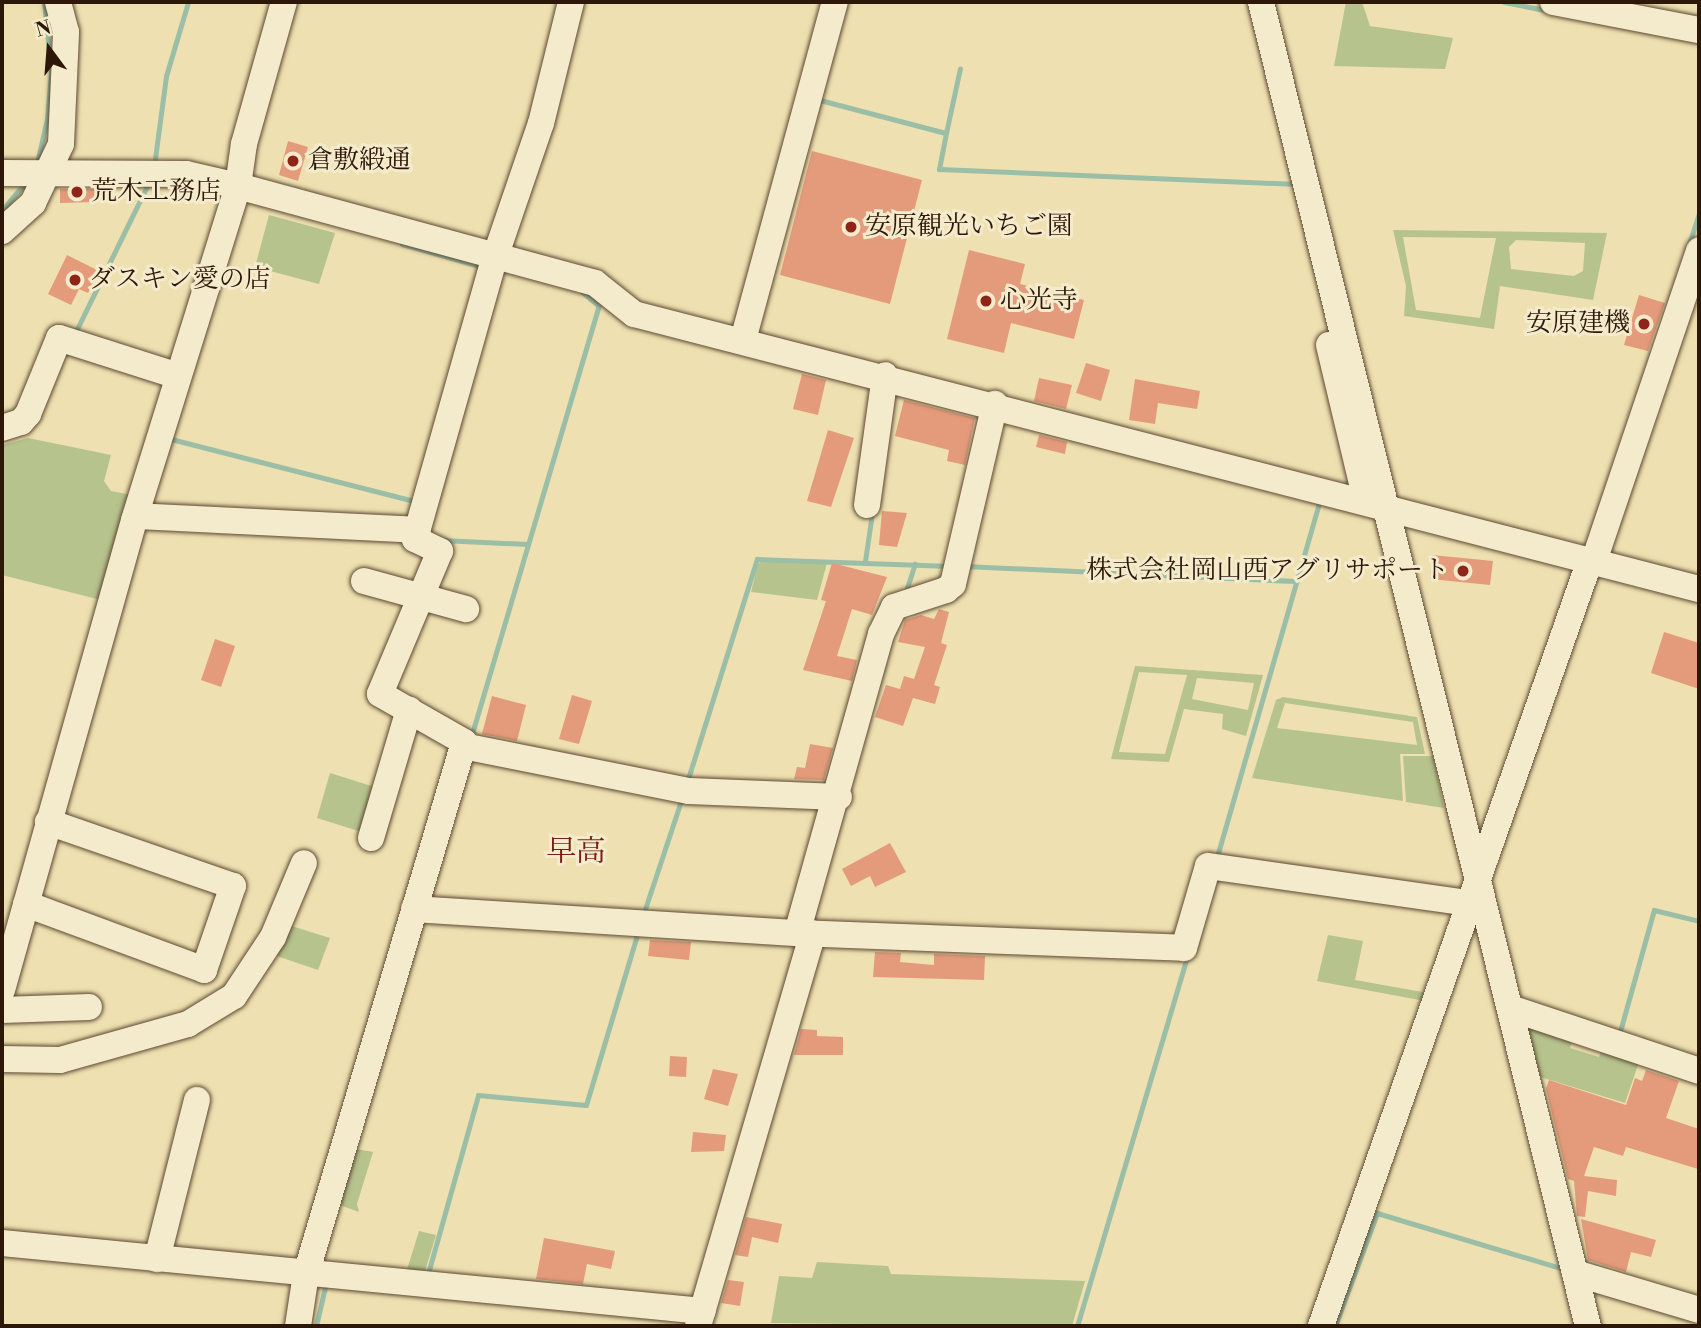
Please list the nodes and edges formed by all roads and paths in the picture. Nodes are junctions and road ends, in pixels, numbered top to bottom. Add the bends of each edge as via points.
1 (58, 2) edge
2 (284, 2) edge
3 (571, 2) edge
4 (835, 2) edge
5 (1244, 2) edge
6 (1261, 2) edge
7 (1553, 2) edge
8 (1699, 30) edge
9 (50, 171) junction
10 (2, 173) edge
11 (238, 186) junction
12 (2, 231) edge
13 (1699, 250) edge
14 (493, 265) junction
15 (745, 334) junction
16 (885, 375) junction
17 (177, 376) junction
18 (995, 404) junction
19 (2, 428) edge
20 (1377, 504) junction
21 (867, 505) dead end
22 (423, 512) junction
23 (136, 516) junction
24 (1594, 556) junction
25 (364, 581) dead end
26 (1699, 589) edge
27 (421, 597) junction
28 (466, 609) dead end
29 (409, 710) junction
30 (467, 747) junction
31 (839, 797) junction
32 (48, 822) junction
33 (371, 838) dead end
34 (304, 863) dead end
35 (1472, 891) junction
36 (26, 904) junction
37 (420, 910) junction
38 (805, 934) junction
39 (2, 990) edge
40 (89, 1007) dead end
41 (1510, 1008) junction
42 (2, 1010) edge
43 (2, 1059) edge
44 (1699, 1071) edge
45 (197, 1100) dead end
46 (2, 1242) edge
47 (158, 1259) junction
48 (1575, 1273) junction
49 (310, 1278) junction
50 (1699, 1310) edge
51 (697, 1315) edge
52 (298, 1326) edge
53 (1321, 1326) edge
54 (1588, 1326) edge

1 - 9 street via 66,32 66,69 61,144
2 - 11 street via 244,144
3 - 14 street via 541,123
4 - 15 street
5 - 20 street
6 - 20 street
7 - 8 street
9 - 10 street
9 - 11 street via 186,174
9 - 12 street via 33,203
11 - 14 street
11 - 17 street
13 - 24 street
14 - 15 street via 595,283 634,314
14 - 22 street
15 - 16 street
16 - 18 street
16 - 21 street
17 - 19 street via 59,338 28,414 22,422
17 - 23 street
18 - 20 street
18 - 31 street via 960,565 946,590 901,605 881,634
20 - 24 street
20 - 35 street
22 - 23 street
22 - 27 street via 415,539 440,551
23 - 32 street
24 - 26 street
24 - 35 street
25 - 27 street
27 - 28 street
27 - 29 street via 380,694
29 - 30 street
29 - 33 street
30 - 31 street via 685,790
30 - 37 street
31 - 38 street
32 - 36 street
32 - 36 street via 233,886 204,970
34 - 43 street via 273,937 234,996 188,1024 60,1060
35 - 38 street via 1215,867 1184,948
35 - 41 street
35 - 53 street
36 - 39 street
37 - 38 street
37 - 49 street
38 - 51 street
40 - 42 street
41 - 44 street
41 - 48 street
45 - 47 street
46 - 47 street
47 - 49 street
48 - 50 street
48 - 54 street
49 - 51 street
49 - 52 street

